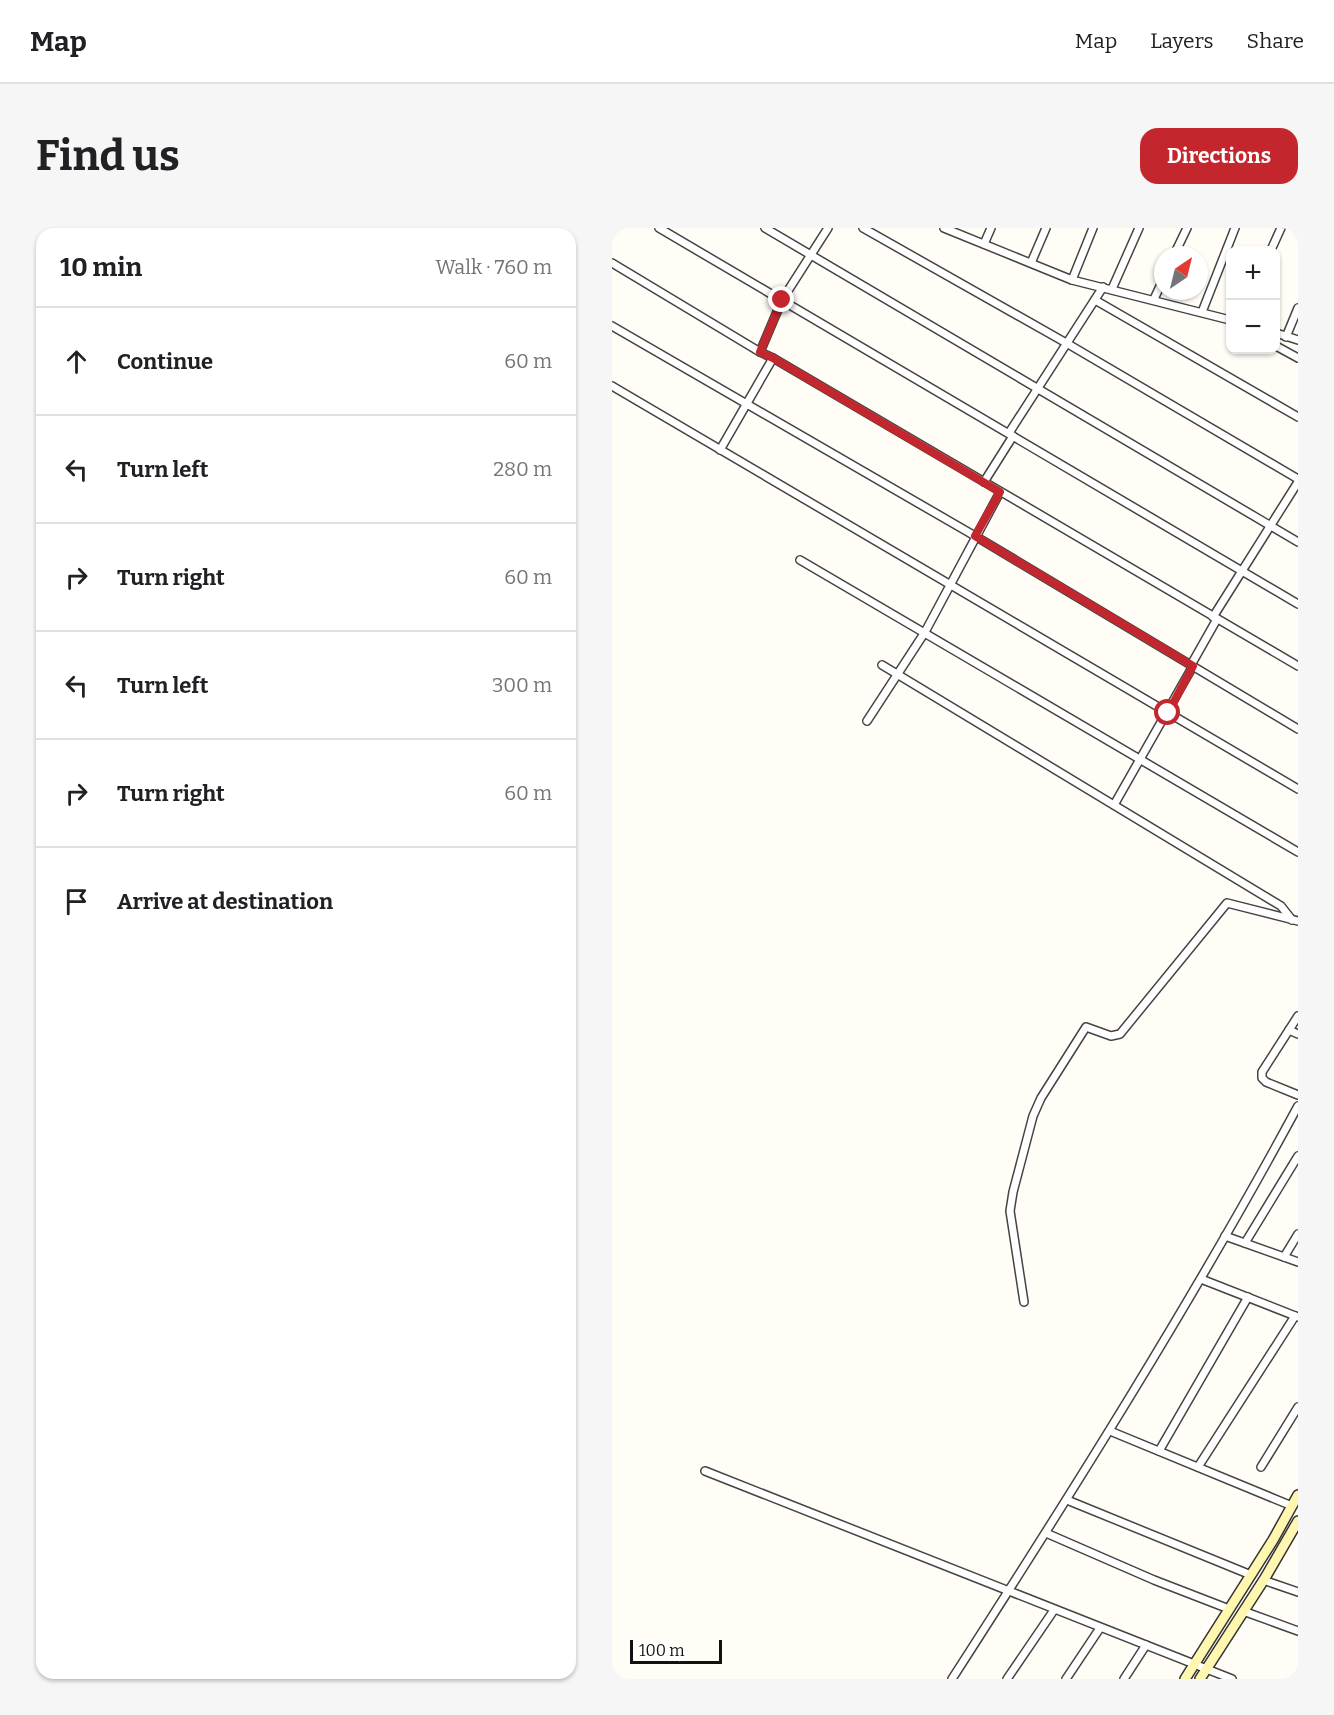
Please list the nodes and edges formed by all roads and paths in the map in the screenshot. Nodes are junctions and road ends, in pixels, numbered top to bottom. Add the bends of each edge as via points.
1 (658, 228) edge
2 (765, 228) edge
3 (828, 228) edge
4 (863, 228) edge
5 (944, 228) edge
6 (992, 228) edge
7 (1046, 228) edge
8 (1093, 228) edge
9 (1139, 228) edge
10 (1187, 228) edge
11 (1235, 228) edge
12 (1281, 228) edge
13 (984, 244) junction
14 (1178, 246) edge
15 (1273, 246) edge
16 (809, 254) junction
17 (612, 263) edge
18 (1031, 263) junction
19 (1072, 280) junction
20 (1103, 287) junction
21 (1112, 289) junction
22 (1154, 299) edge
23 (782, 300) junction
24 (1095, 300) junction
25 (1158, 300) edge
26 (1298, 308) edge
27 (1202, 312) junction
28 (1226, 319) edge
29 (612, 326) edge
30 (1280, 335) edge
31 (1286, 337) junction
32 (1298, 340) edge
33 (1068, 345) junction
34 (1280, 349) edge
35 (760, 352) junction
36 (773, 358) junction
37 (1298, 358) edge
38 (612, 386) edge
39 (1038, 390) junction
40 (746, 404) junction
41 (1298, 417) edge
42 (1011, 434) junction
43 (720, 450) junction
44 (1298, 480) edge
45 (984, 482) junction
46 (1000, 492) junction
47 (1269, 526) junction
48 (975, 536) junction
49 (1298, 542) edge
50 (800, 560) dead end
51 (1241, 571) junction
52 (950, 585) junction
53 (1298, 604) edge
54 (1215, 618) junction
55 (925, 632) junction
56 (882, 665) dead end
57 (1192, 666) junction
58 (1298, 666) edge
59 (898, 675) junction
60 (1168, 713) junction
61 (867, 721) dead end
62 (1298, 729) edge
63 (1140, 759) junction
64 (1298, 789) edge
65 (1114, 805) junction
66 (1298, 852) edge
67 (1295, 920) edge
68 (1298, 1016) edge
69 (1288, 1030) junction
70 (1298, 1034) edge
71 (1298, 1095) edge
72 (1298, 1106) edge
73 (1298, 1156) edge
74 (1298, 1234) edge
75 (1225, 1236) junction
76 (1245, 1243) junction
77 (1284, 1257) junction
78 (1298, 1262) edge
79 (1201, 1279) junction
80 (1248, 1298) junction
81 (1024, 1302) dead end
82 (1297, 1316) edge
83 (1298, 1407) edge
84 (1110, 1431) junction
85 (1158, 1451) junction
86 (1198, 1467) junction
87 (1261, 1467) dead end
88 (705, 1471) dead end
89 (1298, 1495) edge
90 (1067, 1500) junction
91 (1292, 1506) junction
92 (1298, 1521) edge
93 (1046, 1533) junction
94 (1251, 1575) junction
95 (1263, 1580) junction
96 (1008, 1592) junction
97 (1298, 1592) edge
98 (1229, 1609) junction
99 (1054, 1610) junction
100 (1243, 1611) junction
101 (1100, 1628) junction
102 (1298, 1631) edge
103 (1146, 1645) junction
104 (1194, 1664) junction
105 (1206, 1669) junction
106 (952, 1679) edge
107 (1007, 1679) edge
108 (1066, 1679) edge
109 (1124, 1679) edge
110 (1185, 1679) edge
111 (1200, 1679) edge
112 (1232, 1679) edge

1 - 23 street
2 - 16 street
3 - 16 street
4 - 33 street
5 - 13 street
6 - 13 street
7 - 18 street
8 - 19 street
9 - 21 street
10 - 14 street
11 - 27 street
12 - 15 street
13 - 18 street
16 - 23 street
16 - 39 street
17 - 35 street
18 - 19 street
19 - 20 street
20 - 21 street
20 - 24 street
21 - 22 street
23 - 35 street
23 - 42 street
24 - 33 street
24 - 41 street
25 - 27 street
26 - 31 street
27 - 28 street
29 - 40 street
30 - 31 street
31 - 32 street
33 - 39 street
33 - 44 street
34 - 37 street
35 - 36 street
36 - 40 street
36 - 45 street
38 - 43 street
39 - 42 street
39 - 47 street
40 - 43 street
40 - 48 street
42 - 45 street
42 - 51 street
43 - 52 street
44 - 47 street
45 - 46 street
46 - 48 street
46 - 54 street
47 - 49 street
47 - 51 street
48 - 52 street
48 - 57 street
50 - 55 street
51 - 53 street
51 - 54 street
52 - 55 street
52 - 60 street
54 - 57 street
54 - 58 street
55 - 59 street
55 - 63 street
56 - 59 street
57 - 60 street
57 - 62 street
59 - 61 street
59 - 65 street
60 - 63 street
60 - 64 street
63 - 65 street
63 - 66 street
65 - 67 street via 1281,906
67 - 81 street via 1227,903 1120,1034 1111,1036 1086,1027 1033,1116 1013,1192 1010,1210
68 - 69 street
69 - 70 street
69 - 71 street via 1262,1078
72 - 75 street
73 - 76 street
74 - 77 street
75 - 76 street
75 - 79 street
76 - 77 street
77 - 78 street
79 - 80 street
79 - 84 street
80 - 82 street
80 - 85 street
82 - 86 street
83 - 87 street
84 - 85 street
84 - 90 street
85 - 86 street
86 - 91 street
88 - 96 street
89 - 91 main road
90 - 93 street
90 - 94 street
91 - 94 main road
92 - 95 main road
93 - 96 street
93 - 98 street
94 - 98 main road
95 - 97 street
95 - 100 main road
96 - 99 street
96 - 106 street
98 - 104 main road
99 - 101 street
99 - 107 street
100 - 102 street
100 - 105 main road
101 - 103 street
101 - 108 street
103 - 104 street
103 - 109 street
104 - 105 street
104 - 110 main road
105 - 111 main road
105 - 112 street

